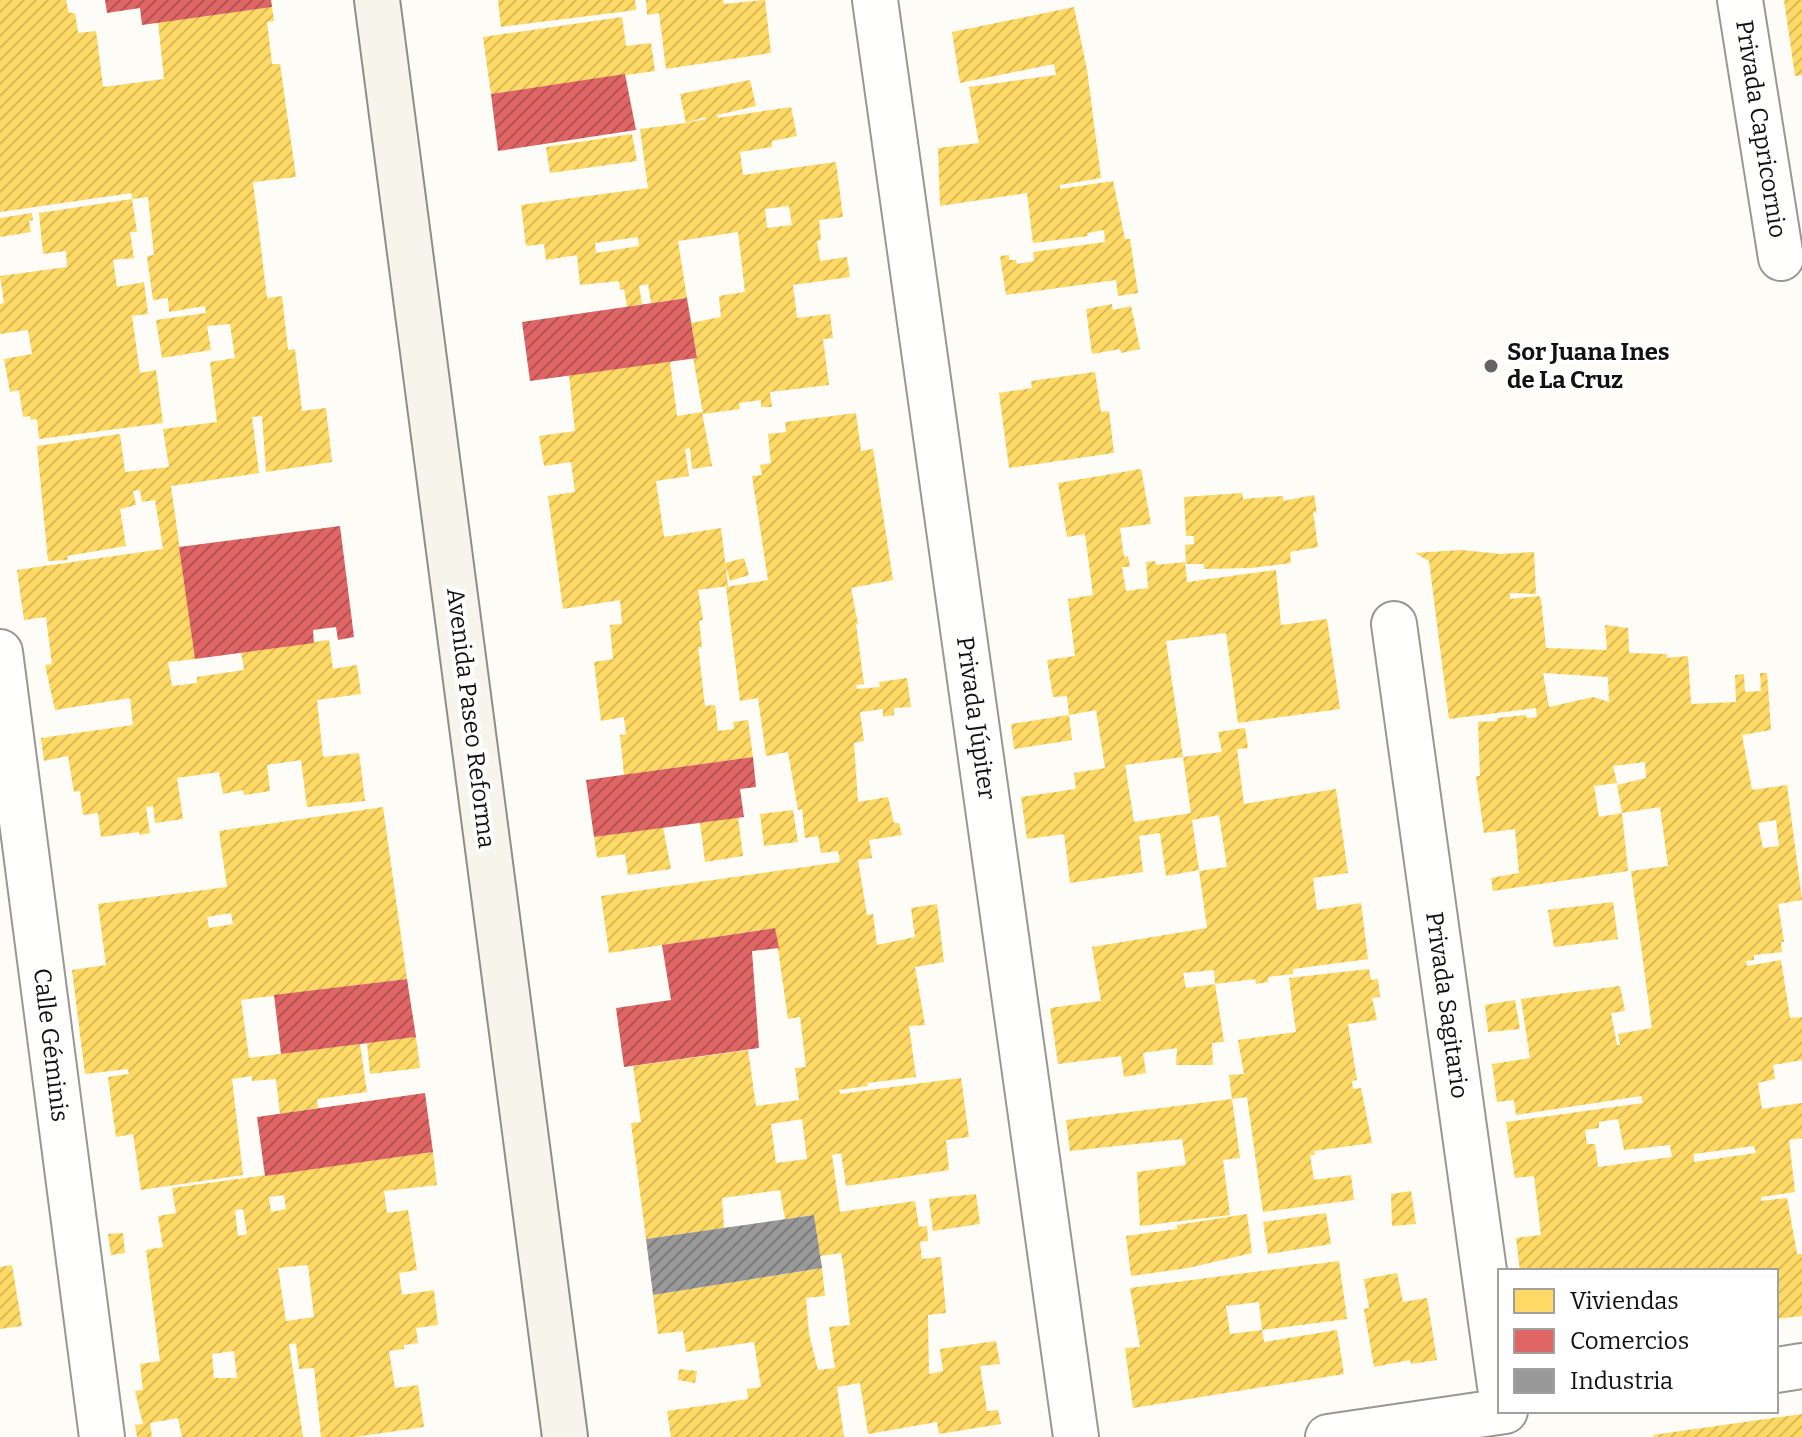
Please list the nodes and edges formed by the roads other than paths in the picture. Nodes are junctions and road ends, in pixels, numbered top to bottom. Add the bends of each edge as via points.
1 (377, 0) edge
2 (875, 0) edge
3 (1740, 0) edge
4 (1781, 258) dead end
5 (1394, 624) dead end
6 (0, 652) edge
7 (1802, 1366) edge
8 (1778, 1370) edge
9 (1498, 1372) edge
10 (1498, 1412) edge
11 (1504, 1413) edge
12 (102, 1437) edge
13 (565, 1437) edge
14 (1076, 1437) edge
15 (1328, 1437) edge
16 (1507, 1437) edge

1 - 13 main road, Avenida Paseo Reforma
2 - 14 street, Privada Júpiter
3 - 4 street, Privada Capricornio
5 - 9 street, Privada Sagitario
6 - 12 street, Calle Géminis
7 - 8 street
10 - 15 street
11 - 16 street

